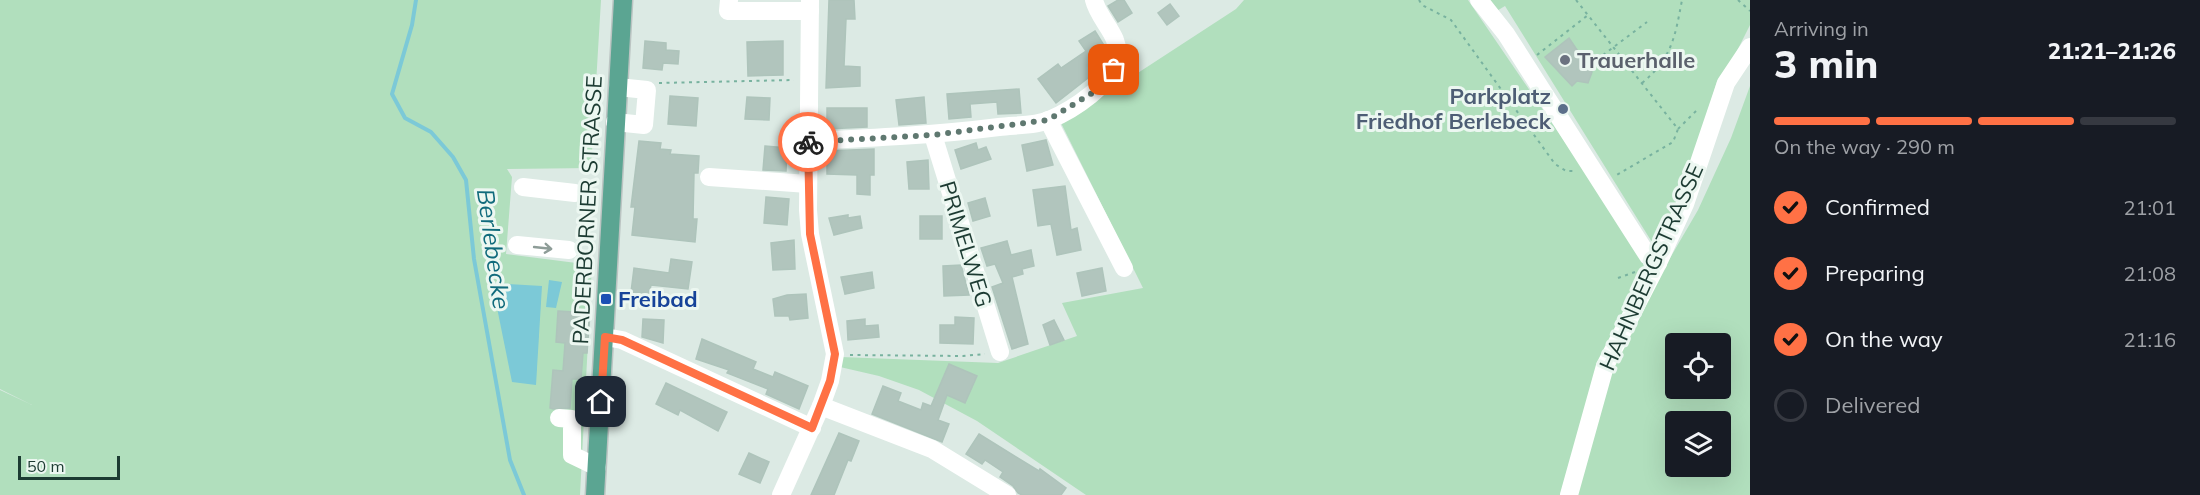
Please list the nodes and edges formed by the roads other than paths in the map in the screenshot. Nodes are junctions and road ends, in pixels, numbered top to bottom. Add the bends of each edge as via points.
1 (623, 0) edge
2 (729, 0) edge
3 (1095, 0) edge
4 (1479, 0) edge
5 (810, 5) edge
6 (1750, 47) edge
7 (618, 87) junction
8 (1048, 120) junction
9 (615, 122) junction
10 (933, 135) junction
11 (808, 141) junction
12 (709, 177) dead end
13 (808, 183) junction
14 (522, 187) dead end
15 (575, 193) dead end
16 (517, 245) dead end
17 (574, 248) road end
18 (1658, 263) junction
19 (1124, 267) dead end
20 (605, 337) junction
21 (1000, 352) road end
22 (821, 406) junction
23 (558, 418) dead end
24 (812, 428) junction
25 (597, 467) junction
26 (595, 495) edge
27 (782, 495) edge
28 (1007, 495) edge
29 (1569, 495) edge

1 - 7 main road, PADERBORNER STRASSE
2 - 5 street via 729,11
3 - 8 street via 1117,47 1114,70 1102,87
4 - 18 street via 1648,256
5 - 11 street
6 - 18 street, HAHNBERGSTRASSE via 1726,83 1685,204
7 - 9 main road, PADERBORNER STRASSE
7 - 9 street via 647,90 644,125
8 - 10 street
8 - 19 street
9 - 20 main road, PADERBORNER STRASSE
10 - 11 street
10 - 21 street, PRIMELWEG
11 - 13 street
12 - 13 street
13 - 22 street via 810,234 835,354
14 - 15 street
16 -> 17 street
18 - 29 street, HAHNBERGSTRASSE via 1605,366
20 - 24 street via 622,340
20 - 25 main road, PADERBORNER STRASSE
22 - 24 street
22 - 28 street via 932,449
23 - 25 street via 572,419 572,455
24 - 27 street
25 - 26 main road, PADERBORNER STRASSE

